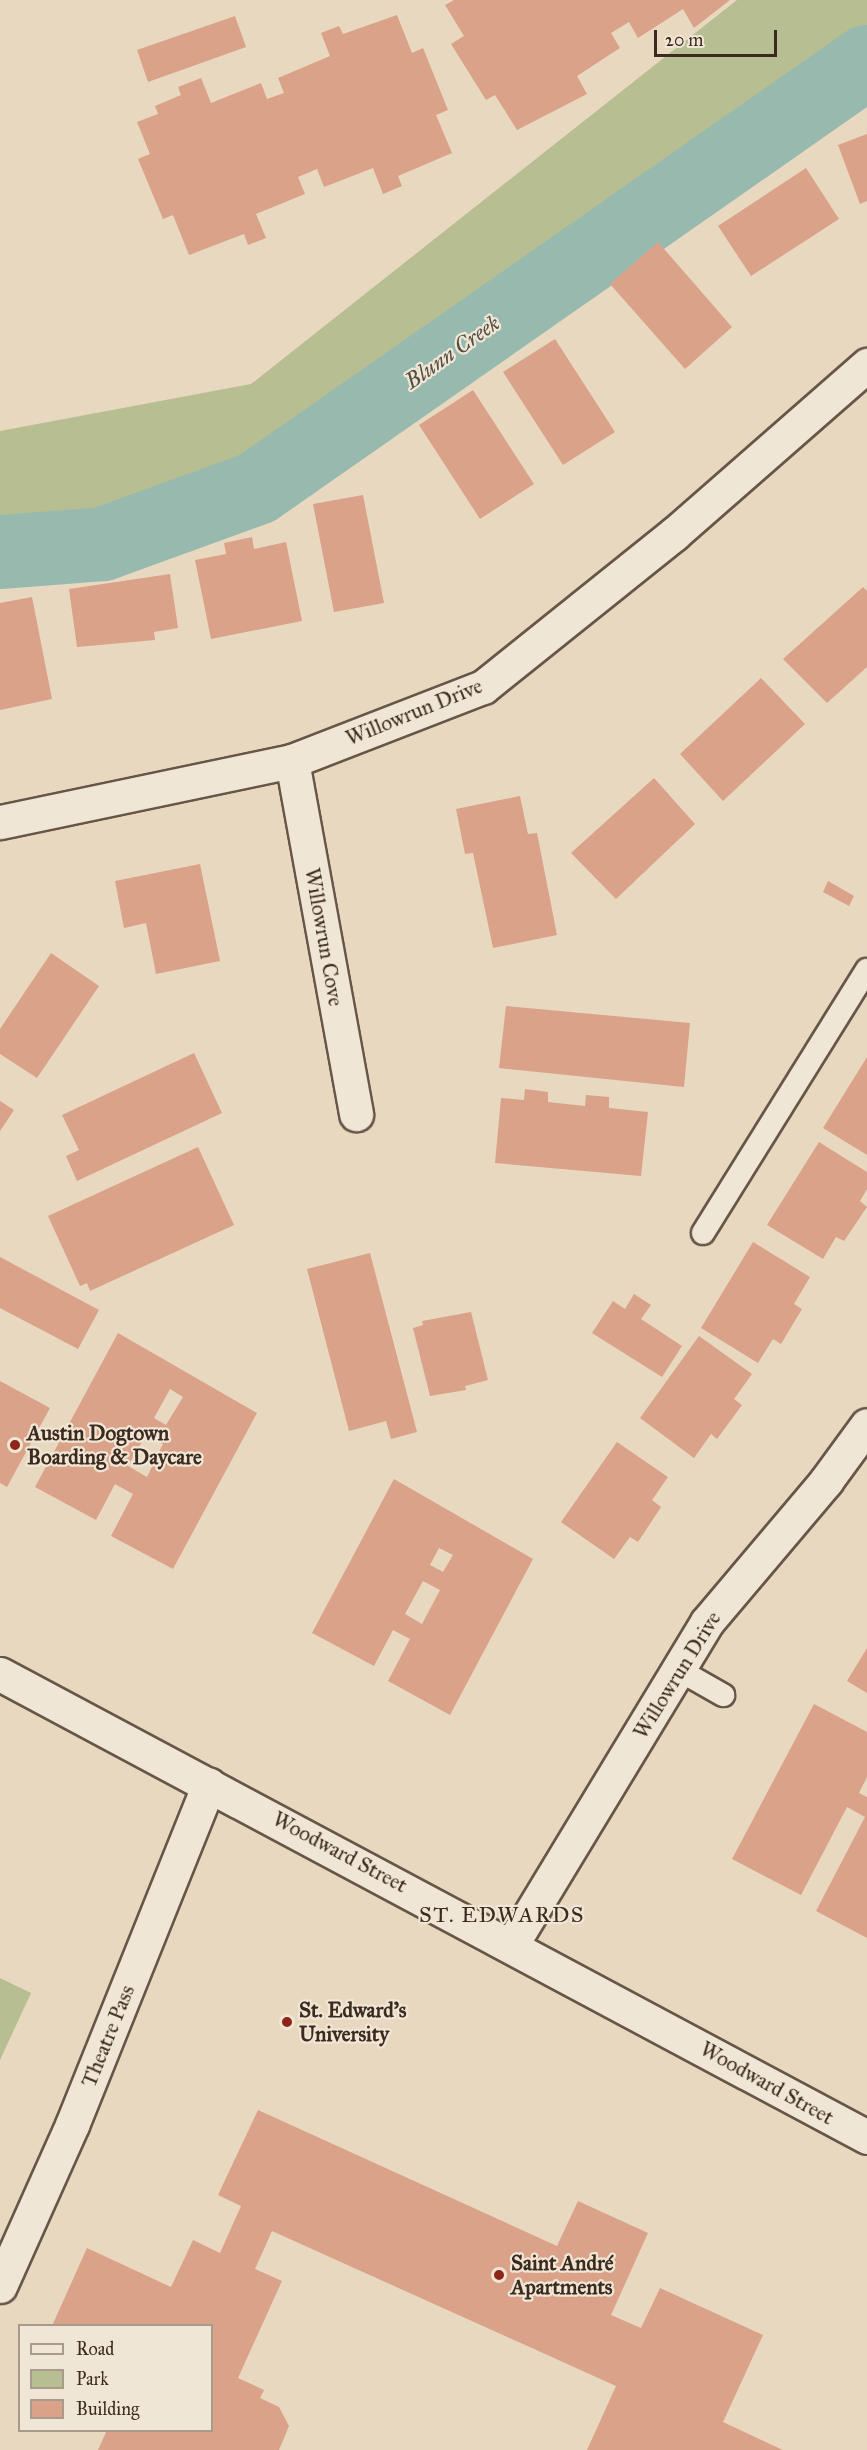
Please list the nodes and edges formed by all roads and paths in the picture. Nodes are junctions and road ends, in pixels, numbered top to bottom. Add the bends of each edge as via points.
1 (867, 365) edge
2 (292, 761) junction
3 (0, 822) edge
4 (867, 970) edge
5 (356, 1114) dead end
6 (703, 1233) dead end
7 (867, 1425) edge
8 (678, 1670) junction
9 (0, 1674) edge
10 (723, 1695) dead end
11 (209, 1784) junction
12 (512, 1944) junction
13 (867, 2137) edge
14 (0, 2286) edge

1 - 2 street, Willowrun Drive via 674,534 483,687
2 - 3 street, Willowrun Drive
2 - 5 street, Willowrun Cove
4 - 6 lane
7 - 8 street, Willowrun Drive via 826,1481 707,1622
8 - 10 lane
8 - 12 street, Willowrun Drive
9 - 11 street, Woodward Street
11 - 12 street, Woodward Street
11 - 14 street, Theatre Pass via 72,2125
12 - 13 street, Woodward Street

